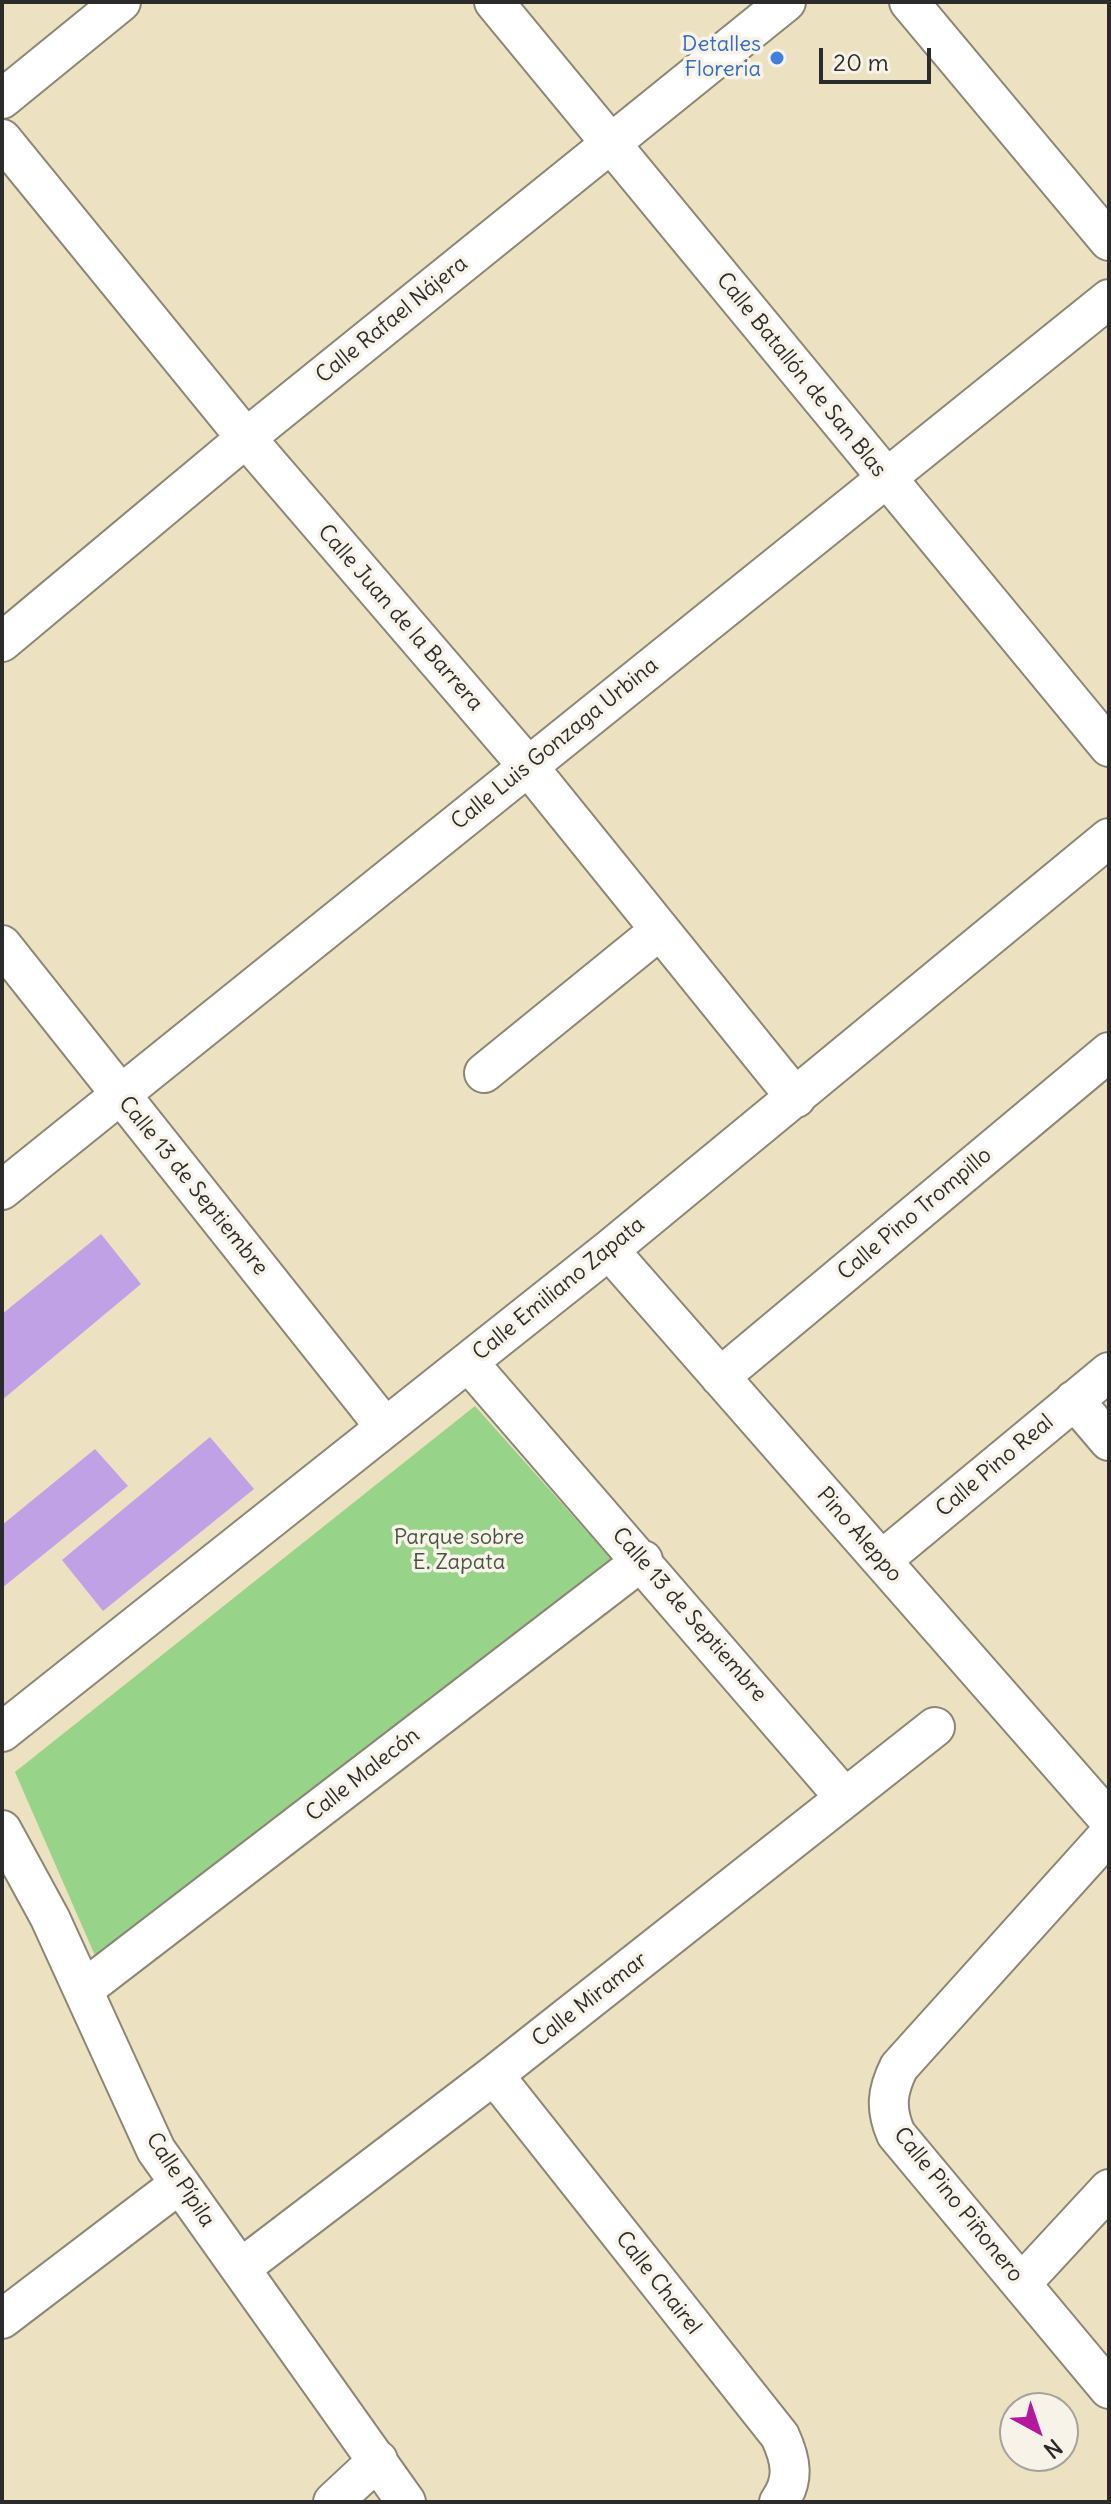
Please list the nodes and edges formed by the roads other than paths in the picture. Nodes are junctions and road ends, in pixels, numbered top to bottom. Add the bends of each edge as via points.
1 (121, 2) edge
2 (494, 2) edge
3 (786, 2) edge
4 (909, 2) edge
5 (2, 99) edge
6 (2, 139) edge
7 (611, 143) junction
8 (1109, 241) edge
9 (1109, 299) edge
10 (246, 438) junction
11 (887, 479) junction
12 (2, 642) edge
13 (1109, 747) edge
14 (527, 765) junction
15 (1109, 838) edge
16 (660, 930) junction
17 (2, 945) edge
18 (1109, 1052) edge
19 (484, 1073) dead end
20 (121, 1095) junction
21 (796, 1098) junction
22 (2, 1190) edge
23 (609, 1250) junction
24 (468, 1362) junction
25 (1109, 1372) edge
26 (720, 1377) junction
27 (1074, 1400) junction
28 (385, 1427) junction
29 (1109, 1441) edge
30 (643, 1560) junction
31 (882, 1560) junction
32 (935, 1727) dead end
33 (2, 1732) edge
34 (845, 1798) junction
35 (1109, 1820) edge
36 (2, 1830) edge
37 (1109, 1834) edge
38 (83, 1990) junction
39 (494, 2075) junction
40 (178, 2185) junction
41 (1109, 2189) edge
42 (241, 2268) junction
43 (1022, 2283) junction
44 (2, 2319) edge
45 (1109, 2389) edge
46 (378, 2460) junction
47 (780, 2501) edge
48 (333, 2502) edge
49 (406, 2502) edge

1 - 5 street
2 - 7 street, Calle Batallón de San Blas
3 - 7 street, Calle Rafael Nájera
4 - 8 street
6 - 10 street, Calle Juan de la Barrera
7 - 10 street, Calle Rafael Nájera
7 - 11 street, Calle Batallón de San Blas
9 - 11 street, Calle Luis Gonzaga Urbina
10 - 12 street, Calle Rafael Nájera
10 - 14 street, Calle Juan de la Barrera
11 - 13 street, Calle Batallón de San Blas
11 - 14 street, Calle Luis Gonzaga Urbina
14 - 16 street, Calle Juan de la Barrera
14 - 20 street, Calle Luis Gonzaga Urbina
15 - 21 street, Calle Emiliano Zapata
16 - 19 street
16 - 21 street, Calle Juan de la Barrera
17 - 20 street, Calle 13 de Septiembre
18 - 26 street, Calle Pino Trompillo
20 - 22 street, Calle Luis Gonzaga Urbina
20 - 28 street, Calle 13 de Septiembre
21 - 23 street, Calle Emiliano Zapata
23 - 24 street, Calle Emiliano Zapata
23 - 26 street, Pino Aleppo
24 - 28 street, Calle Emiliano Zapata
24 - 30 street, Calle 13 de Septiembre
25 - 27 street, Calle Pino Real
26 - 31 street, Pino Aleppo
27 - 29 street
27 - 31 street, Calle Pino Real
28 - 33 street, Calle Emiliano Zapata
30 - 34 street, Calle 13 de Septiembre
30 - 38 street, Calle Malecón
31 - 35 street, Pino Aleppo
32 - 34 street, Calle Miramar
34 - 39 street, Calle Miramar
36 - 38 street, Calle Pípila
37 - 43 street, Calle Pino Piñonero via 899,2067 890,2086 887,2105 896,2134
38 - 40 street, Calle Pípila via 156,2150
39 - 42 street, Calle Miramar
39 - 47 street, Calle Chairel via 780,2436 791,2474
40 - 42 street, Calle Pípila
40 - 44 street
41 - 43 street
42 - 46 street, Calle Pípila
43 - 45 street, Calle Pino Piñonero
46 - 48 street
46 - 49 street, Calle Pípila

